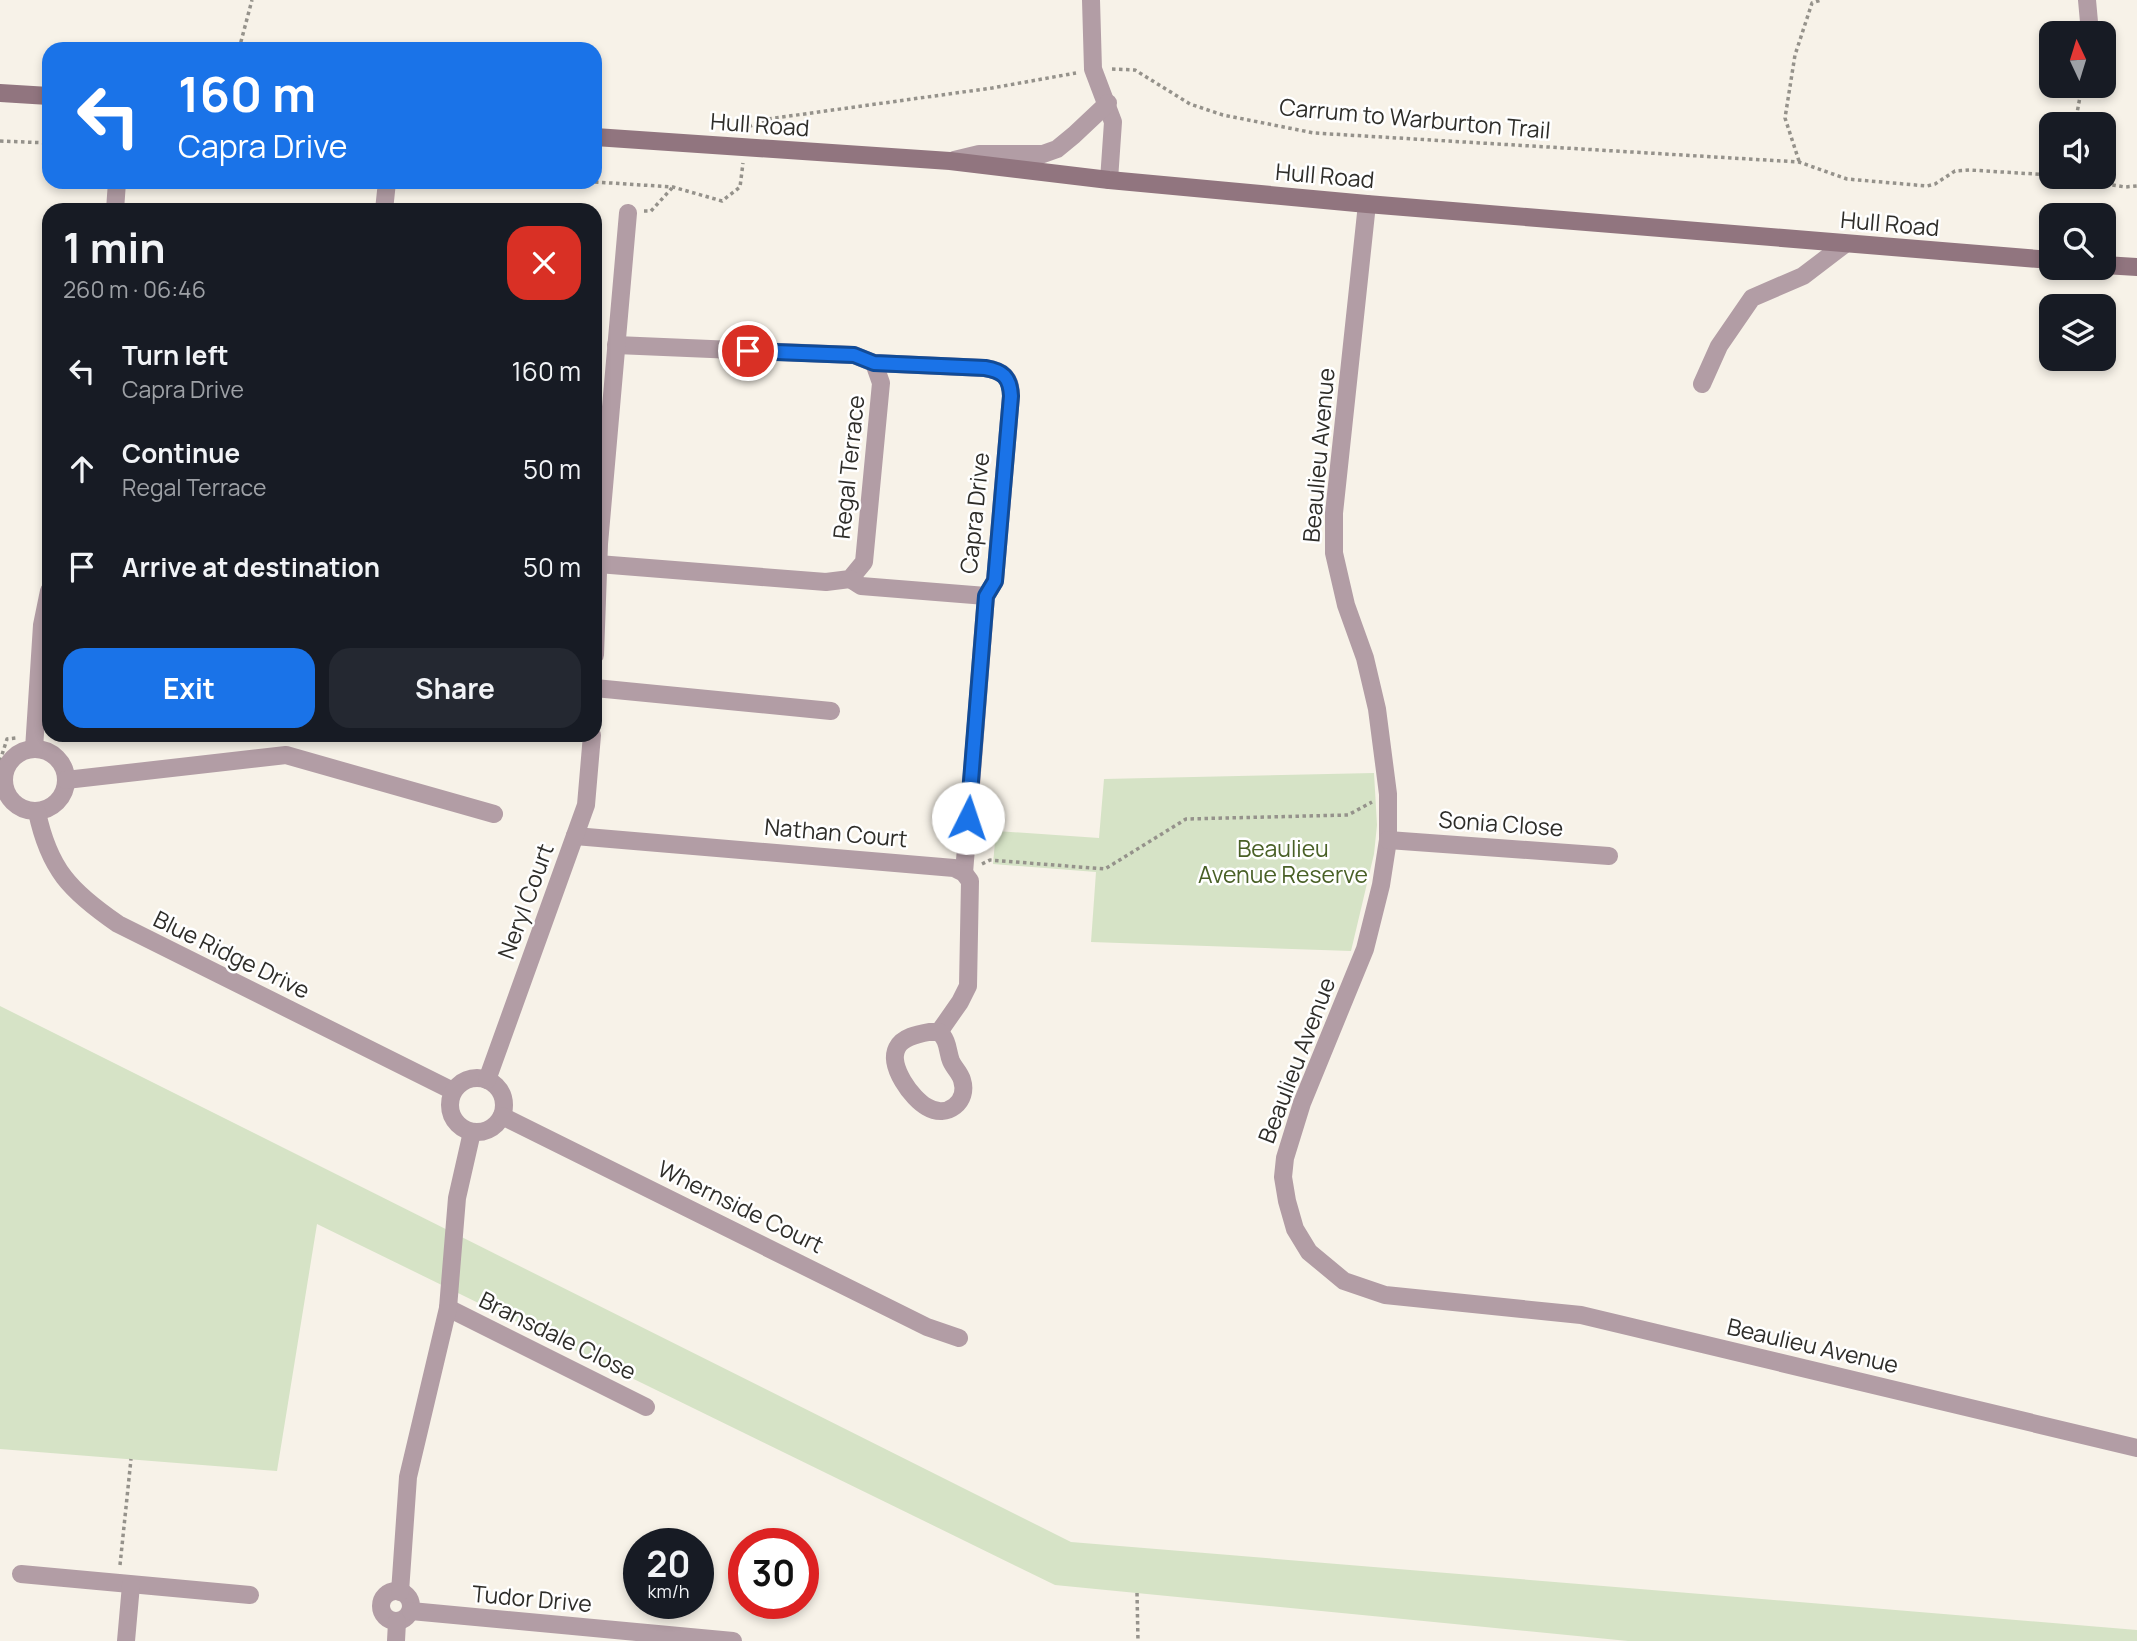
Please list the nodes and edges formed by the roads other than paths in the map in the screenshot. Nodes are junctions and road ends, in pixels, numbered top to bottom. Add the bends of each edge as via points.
1 (1091, 0) edge
2 (2087, 0) edge
3 (2089, 21) edge
4 (0, 93) edge
5 (42, 96) edge
6 (1108, 103) junction
7 (602, 138) edge
8 (950, 161) junction
9 (1110, 180) junction
10 (1367, 204) junction
11 (628, 213) road end
12 (1845, 244) junction
13 (2039, 259) edge
14 (2116, 266) edge
15 (2137, 267) edge
16 (616, 345) junction
17 (874, 363) junction
18 (1702, 384) dead end
19 (602, 492) edge
20 (602, 564) edge
21 (850, 579) junction
22 (986, 596) junction
23 (42, 625) edge
24 (602, 689) edge
25 (831, 711) dead end
26 (34, 742) junction
27 (591, 742) edge
28 (66, 780) junction
29 (37, 812) junction
30 (494, 814) dead end
31 (575, 836) junction
32 (1388, 839) junction
33 (1609, 856) dead end
34 (964, 873) junction
35 (939, 1032) junction
36 (487, 1080) junction
37 (453, 1091) junction
38 (502, 1116) junction
39 (472, 1132) junction
40 (448, 1308) junction
41 (959, 1338) dead end
42 (646, 1407) dead end
43 (2137, 1448) edge
44 (21, 1574) dead end
45 (125, 1585) junction
46 (400, 1592) junction
47 (250, 1595) dead end
48 (404, 1616) junction
49 (126, 1641) edge
50 (396, 1641) edge
51 (733, 1641) edge

1 - 6 street via 1093,69
2 - 3 street
4 - 5 main road
6 - 8 street via 1057,149 1043,154 979,154
6 - 9 street via 1113,122
7 - 8 main road, Hull Road
8 - 9 main road, Hull Road
9 - 10 main road, Hull Road
10 - 12 main road, Hull Road
10 - 32 street, Beaulieu Avenue via 1334,553 1377,709 1388,794
11 - 16 street
12 - 13 main road, Hull Road
12 - 18 street via 1803,276 1752,298 1718,346
14 - 15 main road
16 - 17 street, Regal Terrace via 854,355
16 - 19 street
17 - 21 street, Regal Terrace via 881,383 864,562
17 - 22 street, Capra Drive via 985,368 1005,374 1010,382 995,581
20 - 21 street via 826,582
21 - 22 street via 861,586
22 - 34 street, Capra Drive
23 - 26 street
24 - 25 street
26 - 28 street via 60,762
26 - 29 street via 15,755 3,782 18,807
27 - 31 street, Neryl Court via 586,805
28 - 29 street via 54,805
28 - 30 street via 286,755
29 - 37 street, Blue Ridge Drive via 44,843 58,869 83,900 118,924
31 - 34 street, Nathan Court via 938,865
31 - 36 street, Neryl Court
32 - 33 street, Sonia Close
32 - 43 street, Beaulieu Avenue via 1365,949 1302,1103 1283,1177 1295,1228 1309,1252 1344,1281 1385,1295 1581,1315
34 - 35 street via 970,881 968,986
35 - 35 street via 903,1041 895,1057 912,1093 929,1109 939,1111 958,1104 964,1094 962,1077
36 - 37 street via 474,1078
36 - 38 street via 502,1094
37 - 39 street via 452,1116 460,1127
38 - 39 street via 484,1131
38 - 41 street, Whernside Court via 927,1327
39 - 40 street via 457,1198
40 - 42 street, Bransdale Close
40 - 46 street via 408,1477
44 - 45 street
45 - 47 street
45 - 49 street
46 - 48 street via 411,1603
46 - 48 street via 387,1594 380,1606 384,1616
48 - 50 street
48 - 51 street, Tudor Drive

